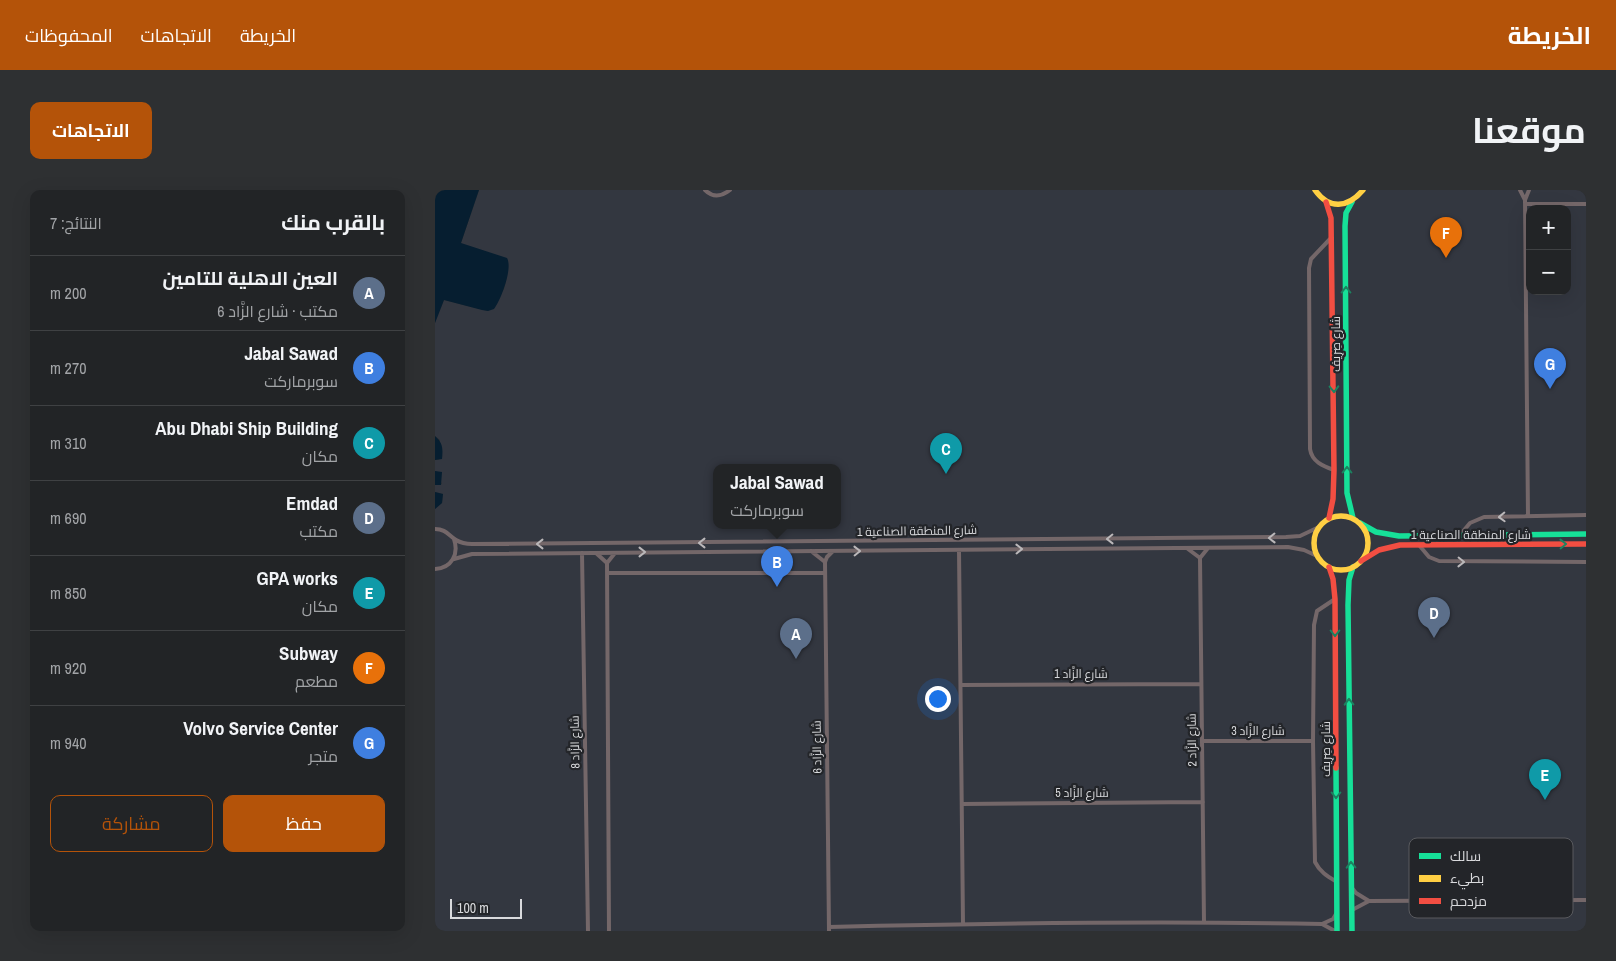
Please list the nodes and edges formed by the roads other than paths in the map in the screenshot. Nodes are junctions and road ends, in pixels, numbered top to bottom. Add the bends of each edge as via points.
1 (705, 190) edge
2 (730, 190) edge
3 (1311, 190) edge
4 (1363, 190) edge
5 (1368, 190) edge
6 (1521, 190) edge
7 (1529, 190) edge
8 (1316, 192) edge
9 (1359, 196) junction
10 (1326, 202) junction
11 (1352, 202) junction
12 (1525, 202) junction
13 (1586, 204) edge
14 (1332, 237) junction
15 (1335, 470) junction
16 (1586, 515) edge
17 (1528, 516) junction
18 (1329, 518) junction
19 (1353, 518) junction
20 (1360, 523) junction
21 (1319, 527) junction
22 (435, 529) edge
23 (1586, 534) edge
24 (1460, 535) junction
25 (454, 539) junction
26 (1586, 544) edge
27 (1419, 545) junction
28 (1186, 548) junction
29 (1208, 548) junction
30 (959, 550) junction
31 (811, 551) junction
32 (834, 551) junction
33 (615, 552) junction
34 (582, 553) junction
35 (597, 553) junction
36 (1317, 556) junction
37 (1200, 558) junction
38 (454, 559) junction
39 (825, 562) junction
40 (1361, 562) junction
41 (1586, 562) edge
42 (607, 564) junction
43 (1329, 567) junction
44 (1353, 567) junction
45 (435, 568) edge
46 (825, 572) junction
47 (607, 573) junction
48 (1335, 599) junction
49 (1201, 684) junction
50 (961, 685) junction
51 (1202, 741) junction
52 (1313, 741) junction
53 (1203, 802) junction
54 (962, 804) junction
55 (1337, 882) junction
56 (1352, 888) junction
57 (1573, 900) edge
58 (1586, 900) edge
59 (1369, 901) junction
60 (1409, 901) edge
61 (1352, 910) junction
62 (1337, 911) junction
63 (1204, 922) junction
64 (963, 924) junction
65 (1322, 924) junction
66 (829, 929) edge
67 (588, 931) edge
68 (609, 931) edge
69 (1336, 931) edge
70 (1352, 931) edge

1 - 2 street via 717,196
3 - 8 street
4 - 9 main road
5 - 9 main road
6 - 12 street
7 - 12 street
8 - 10 main road
9 - 11 main road
10 - 11 main road via 1336,205
10 - 14 main road, شارع صِرِيف via 1331,213
19 -> 11 main road, شارع صِرِيف via 1347,493 1345,226 1346,213
12 - 13 street
12 - 17 street
14 -> 15 main road, شارع صِرِيف
14 - 15 street via 1311,259 1309,268 1310,452 1320,465
15 - 18 main road, شارع صِرِيف
16 - 17 street
17 -> 24 street via 1484,517 1470,523
18 - 19 main road
18 - 21 main road
19 - 20 main road
20 - 24 main road, شارع المنطقة الصناعية 1 via 1386,535
20 - 40 main road via 1368,538 1366,554
21 -> 25 street, شارع المنطقة الصناعية 1 via 1300,536 1286,538 482,544 465,544
21 - 36 main road via 1314,541
22 - 25 street, شارع المنطقة الصناعية 1 via 445,531
23 - 24 main road, شارع المنطقة الصناعية 1
25 - 38 street
27 -> 26 main road, شارع المنطقة الصناعية 1
27 - 40 main road, شارع المنطقة الصناعية 1 via 1386,547
27 -> 41 street via 1435,561
28 - 29 street, شارع المنطقة الصناعية 1
30 -> 28 street, شارع المنطقة الصناعية 1
28 - 37 street
29 - 36 street, شارع المنطقة الصناعية 1 via 1294,548
29 - 37 street
32 -> 30 street, شارع المنطقة الصناعية 1
30 - 50 street
31 - 32 street, شارع المنطقة الصناعية 1
33 -> 31 street, شارع المنطقة الصناعية 1
31 - 39 street
32 - 39 street
33 - 35 street, شارع المنطقة الصناعية 1
33 - 42 street
34 - 35 street, شارع المنطقة الصناعية 1
34 - 38 street, شارع المنطقة الصناعية 1 via 472,554
34 - 67 street, شارع الزَّاد 8
35 - 42 street
36 - 43 main road
37 - 49 street, شارع الزَّاد 2
38 - 45 street, شارع المنطقة الصناعية 1 via 445,567
39 - 46 street, شارع الزَّاد 6
40 - 44 main road
42 - 47 street
43 - 44 main road via 1337,570
43 - 48 main road, شارع صِرِيف
56 -> 44 main road, شارع صِرِيف via 1348,605
46 - 47 street
46 - 66 street, شارع الزَّاد 6
47 - 68 street
48 - 52 street via 1317,612 1314,624
48 -> 55 main road, شارع صِرِيف
49 - 50 street, شارع الزَّاد 1
49 - 51 street, شارع الزَّاد 2
50 - 54 street
51 - 52 street, شارع الزَّاد 3
51 - 53 street, شارع الزَّاد 2
52 - 55 street via 1315,862 1323,874
53 - 54 street, شارع الزَّاد 5
53 - 63 street, شارع الزَّاد 2
54 - 64 street
55 - 62 main road, شارع صِرِيف
56 - 59 street
56 - 61 main road, شارع صِرِيف
57 - 58 street
59 - 60 street
59 - 61 street
61 - 70 main road, شارع صِرِيف
62 - 65 street via 1333,919
62 - 69 main road, شارع صِرِيف
63 - 64 street
63 - 65 street
64 - 66 street
65 - 69 street

